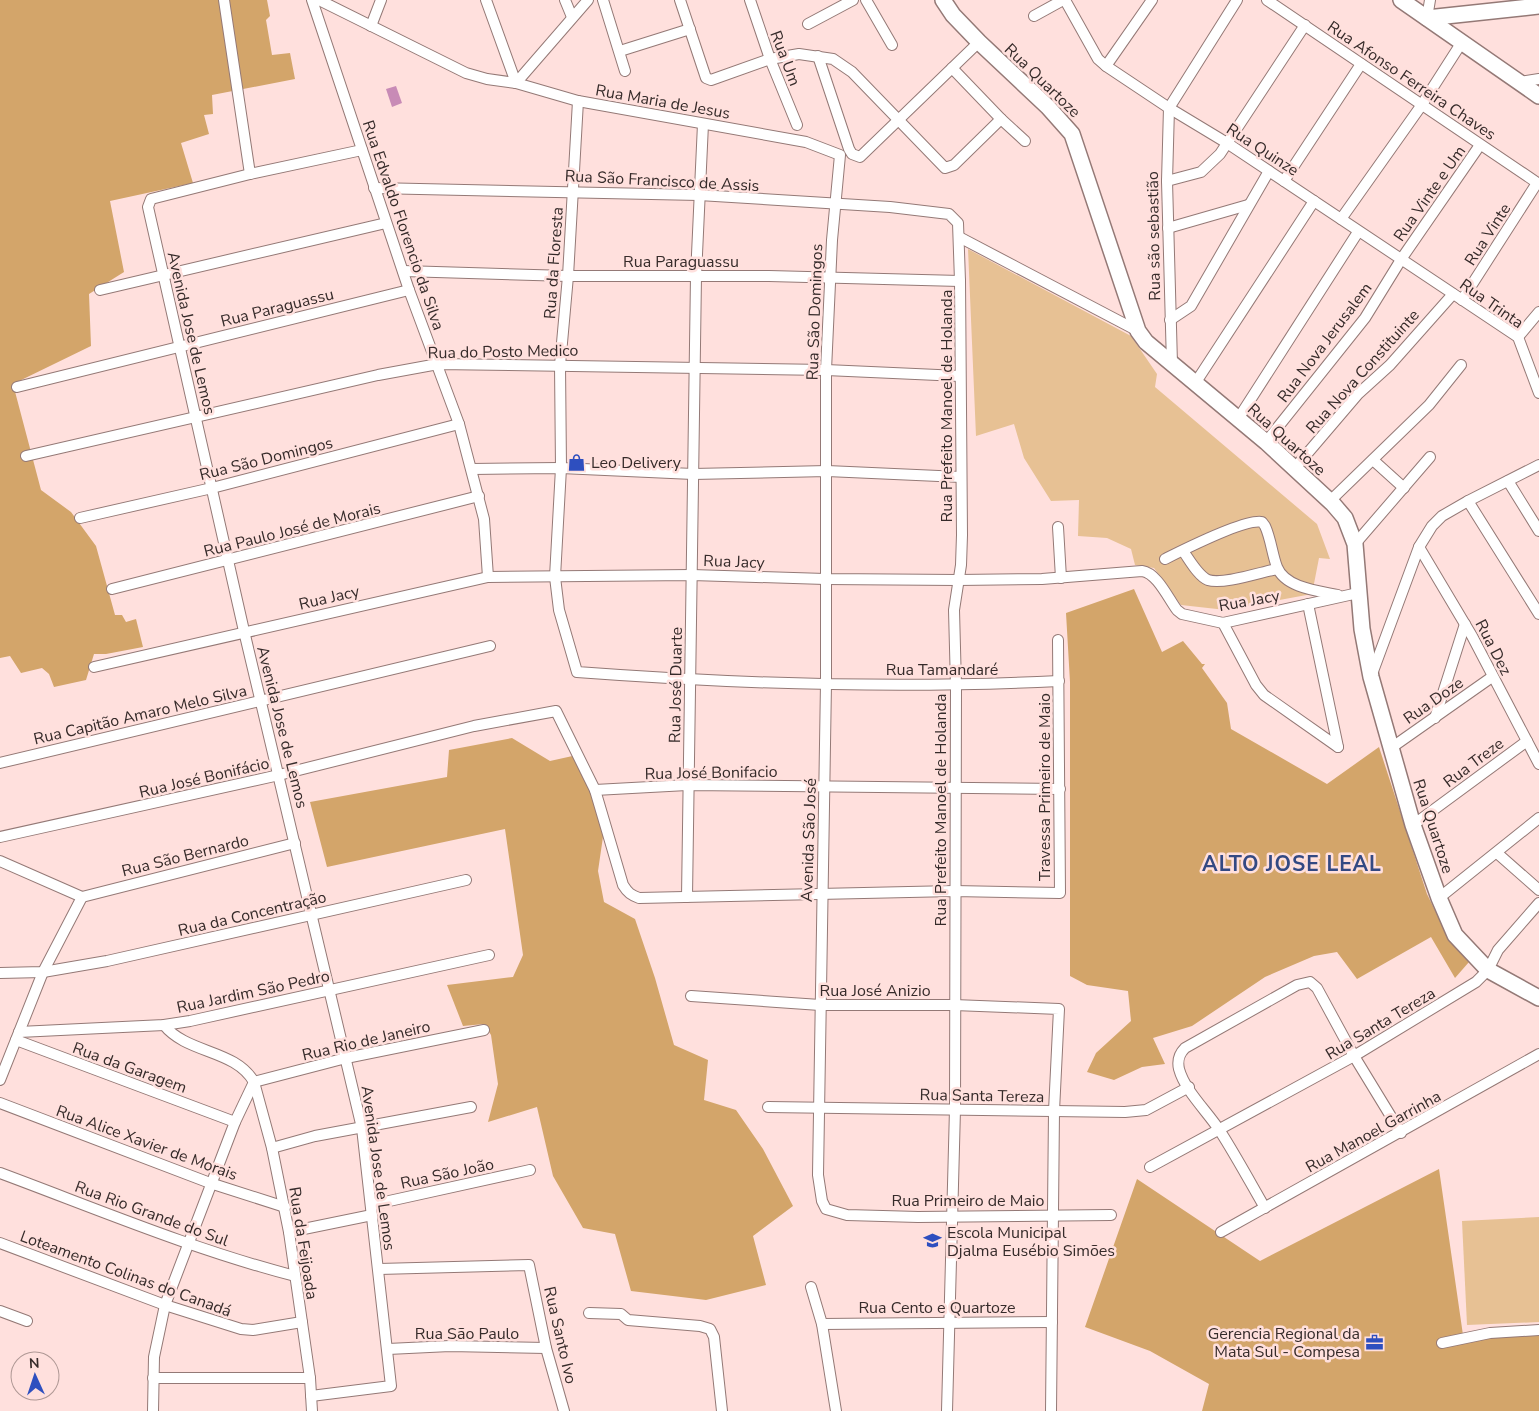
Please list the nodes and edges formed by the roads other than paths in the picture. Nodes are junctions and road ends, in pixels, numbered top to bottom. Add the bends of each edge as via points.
1 (224, 0) edge
2 (312, 0) edge
3 (319, 0) edge
4 (381, 0) edge
5 (486, 0) edge
6 (565, 0) edge
7 (588, 0) edge
8 (603, 0) edge
9 (680, 0) edge
10 (750, 0) edge
11 (853, 0) edge
12 (866, 0) edge
13 (943, 0) edge
14 (1064, 0) edge
15 (1237, 0) edge
16 (1267, 0) edge
17 (1401, 0) edge
18 (1430, 0) edge
19 (1148, 2) edge
20 (1539, 6) edge
21 (1034, 16) dead end
22 (572, 17) junction
23 (1428, 18) junction
24 (808, 24) dead end
25 (1305, 25) junction
26 (371, 26) junction
27 (690, 29) junction
28 (979, 42) junction
29 (1462, 42) junction
30 (892, 44) dead end
31 (620, 51) junction
32 (818, 56) junction
33 (770, 59) junction
34 (1361, 64) junction
35 (1106, 66) junction
36 (952, 68) junction
37 (625, 71) dead end
38 (1539, 79) edge
39 (1520, 82) junction
40 (516, 83) junction
41 (1539, 96) edge
42 (578, 101) junction
43 (1422, 106) junction
44 (1168, 108) junction
45 (1001, 119) junction
46 (900, 120) junction
47 (703, 124) junction
48 (796, 125) dead end
49 (1025, 141) dead end
50 (1227, 143) junction
51 (1480, 145) junction
52 (362, 150) junction
53 (840, 155) joint
54 (1269, 171) junction
55 (250, 174) junction
56 (1167, 181) junction
57 (1284, 181) junction
58 (1538, 184) edge
59 (374, 188) junction
60 (574, 191) junction
61 (699, 195) junction
62 (1314, 201) junction
63 (836, 204) junction
64 (1248, 205) junction
65 (949, 214) joint
66 (1341, 219) junction
67 (386, 223) junction
68 (1168, 228) junction
69 (1358, 232) junction
70 (959, 236) junction
71 (1402, 258) junction
72 (403, 271) junction
73 (164, 274) junction
74 (568, 276) junction
75 (696, 276) junction
76 (830, 279) junction
77 (960, 281) junction
78 (100, 290) dead end
79 (409, 290) junction
80 (1453, 294) junction
81 (1462, 300) junction
82 (1539, 312) edge
83 (1170, 320) junction
84 (1138, 331) junction
85 (1518, 337) junction
86 (180, 346) junction
87 (438, 364) junction
88 (1172, 364) junction
89 (560, 365) junction
90 (1461, 365) dead end
91 (694, 368) junction
92 (826, 370) junction
93 (960, 376) junction
94 (1196, 382) junction
95 (17, 387) dead end
96 (1538, 388) edge
97 (196, 418) junction
98 (1238, 418) junction
99 (459, 424) junction
100 (1266, 442) junction
101 (26, 456) dead end
102 (1430, 456) dead end
103 (1373, 460) junction
104 (1539, 465) edge
105 (561, 468) junction
106 (472, 469) junction
107 (1294, 469) junction
108 (828, 471) junction
109 (693, 474) junction
110 (961, 477) junction
111 (1508, 481) junction
112 (212, 488) junction
113 (1404, 488) junction
114 (479, 496) junction
115 (1330, 501) junction
116 (1468, 502) junction
117 (80, 518) dead end
118 (1058, 527) dead end
119 (1539, 531) edge
120 (1355, 544) junction
121 (1419, 547) junction
122 (1182, 550) junction
123 (1165, 559) dead end
124 (229, 560) junction
125 (1277, 569) junction
126 (692, 575) junction
127 (488, 576) junction
128 (555, 577) junction
129 (1061, 578) junction
130 (825, 579) junction
131 (958, 580) junction
132 (112, 589) dead end
133 (1358, 593) junction
134 (1342, 596) junction
135 (1308, 604) junction
136 (1539, 614) edge
137 (1223, 623) junction
138 (1465, 624) junction
139 (244, 631) junction
140 (1058, 640) dead end
141 (490, 646) dead end
142 (94, 667) dead end
143 (577, 672) joint
144 (1371, 677) junction
145 (1492, 677) junction
146 (690, 680) junction
147 (1058, 681) junction
148 (826, 683) junction
149 (956, 686) junction
150 (262, 701) junction
151 (1435, 718) junction
152 (1527, 740) junction
153 (1390, 748) junction
154 (0, 761) edge
155 (1539, 764) edge
156 (279, 775) junction
157 (687, 785) junction
158 (825, 787) junction
159 (955, 788) junction
160 (595, 790) junction
161 (1060, 790) junction
162 (1539, 818) edge
163 (1413, 824) junction
164 (0, 837) edge
165 (296, 843) junction
166 (1497, 853) junction
167 (0, 860) edge
168 (466, 880) dead end
169 (1539, 890) edge
170 (954, 891) junction
171 (821, 895) junction
172 (82, 897) junction
173 (687, 897) junction
174 (1439, 898) junction
175 (1539, 903) edge
176 (312, 915) junction
177 (490, 955) dead end
178 (1488, 970) junction
179 (43, 972) junction
180 (0, 973) edge
181 (329, 989) junction
182 (691, 996) dead end
183 (1539, 998) edge
184 (820, 1005) junction
185 (954, 1005) junction
186 (164, 1025) junction
187 (484, 1030) dead end
188 (17, 1036) junction
189 (1539, 1054) edge
190 (1354, 1056) junction
191 (346, 1058) junction
192 (1, 1074) edge
193 (254, 1082) junction
194 (1189, 1087) junction
195 (0, 1103) edge
196 (471, 1107) dead end
197 (768, 1107) dead end
198 (819, 1108) junction
199 (955, 1109) junction
200 (1054, 1111) junction
201 (235, 1122) junction
202 (362, 1128) junction
203 (1220, 1131) junction
204 (1400, 1134) junction
205 (272, 1148) junction
206 (1150, 1166) dead end
207 (530, 1170) dead end
208 (0, 1173) edge
209 (210, 1183) junction
210 (285, 1207) junction
211 (1265, 1208) junction
212 (826, 1209) joint
213 (372, 1210) junction
214 (1053, 1214) junction
215 (1111, 1215) dead end
216 (953, 1216) junction
217 (289, 1232) junction
218 (1221, 1232) dead end
219 (0, 1243) edge
220 (187, 1243) junction
221 (379, 1270) junction
222 (295, 1276) junction
223 (811, 1287) dead end
224 (165, 1305) junction
225 (0, 1311) edge
226 (589, 1313) dead end
227 (27, 1321) dead end
228 (302, 1322) junction
229 (950, 1322) junction
230 (1052, 1322) junction
231 (822, 1324) junction
232 (1539, 1330) edge
233 (1442, 1344) dead end
234 (546, 1348) junction
235 (388, 1349) junction
236 (152, 1378) junction
237 (310, 1378) junction
238 (311, 1396) junction
239 (154, 1411) edge
240 (312, 1411) edge
241 (564, 1411) edge
242 (722, 1411) edge
243 (836, 1411) edge
244 (947, 1411) edge
245 (1051, 1411) edge

1 - 55 street
2 - 52 street, Rua Edvaldo Florencio da Silva
3 - 26 street, Rua Maria de Jesus
4 - 26 street
5 - 40 street
6 - 22 street
7 - 22 street
8 - 31 street
9 - 27 street
10 - 33 street, Rua Um
11 - 24 street
12 - 30 street
13 - 28 street, Rua Quartoze
14 - 21 street
14 - 35 street
15 - 44 street
16 - 25 street, Rua Afonso Ferreira Chaves
17 - 23 street
18 - 23 street
19 - 35 street
20 - 23 street
22 - 40 street
23 - 29 street
25 - 34 street, Rua Afonso Ferreira Chaves
25 - 50 street
26 - 40 street, Rua Maria de Jesus via 466,72
27 - 31 street
27 - 33 street via 706,78 711,80
28 - 36 street
28 - 84 street, Rua Quartoze via 1072,134
29 - 39 street
29 - 43 street
31 - 37 street
32 - 33 street via 799,54
32 - 46 street via 842,63
32 - 46 street via 852,154 860,157
33 - 48 street, Rua Um
34 - 43 street, Rua Afonso Ferreira Chaves
34 - 57 street
35 - 44 street, Rua Quinze
36 - 45 street
36 - 46 street
38 - 39 street
39 - 41 street
40 - 42 street, Rua Maria de Jesus
42 - 47 street, Rua Maria de Jesus
42 - 60 street, Rua da Floresta
43 - 51 street, Rua Afonso Ferreira Chaves
43 - 66 street
44 - 50 street, Rua Quinze
44 - 56 street, Rua são sebastião
45 - 46 street via 954,165 945,168
45 - 49 street
47 - 53 street, Rua Maria de Jesus via 806,142
47 - 61 street
50 - 54 street, Rua Quinze
50 - 56 street via 1217,158 1200,172
51 - 58 street, Rua Afonso Ferreira Chaves
51 - 71 street, Rua Vinte e Um
52 - 55 street
52 - 59 street, Rua Edvaldo Florencio da Silva
53 - 63 street, Rua São Domingos
54 - 57 street, Rua Quinze
54 - 64 street
55 - 73 street, Avenida Jose de Lemos via 151,199 148,207
56 - 68 street, Rua são sebastião
57 - 62 street, Rua Quinze
58 - 81 street, Rua Vinte
59 - 60 street, Rua São Francisco de Assis
59 - 67 street, Rua Edvaldo Florencio da Silva
60 - 61 street, Rua São Francisco de Assis
60 - 74 street, Rua da Floresta
61 - 63 street, Rua São Francisco de Assis
61 - 75 street
62 - 66 street, Rua Quinze
62 - 94 street
63 - 65 street, Rua São Francisco de Assis
63 - 76 street, Rua São Domingos
64 - 68 street
64 - 83 street via 1190,306
65 - 70 street, Rua Prefeito Manoel de Holanda via 958,223
66 - 69 street, Rua Quinze
67 - 72 street, Rua Edvaldo Florencio da Silva
67 - 73 street
68 - 83 street, Rua são sebastião
69 - 71 street, Rua Quinze
69 - 98 street
70 - 77 street, Rua Prefeito Manoel de Holanda
70 - 84 street
71 - 80 street, Rua Trinta
71 - 100 street, Rua Nova Jerusalem via 1365,318
72 - 74 street, Rua Paraguassu
72 - 79 street, Rua Edvaldo Florencio da Silva
73 - 78 street
73 - 86 street, Avenida Jose de Lemos
74 - 75 street, Rua Paraguassu
74 - 89 street, Rua da Floresta
75 - 76 street, Rua Paraguassu
75 - 91 street, Rua José Duarte
76 - 77 street, Rua Paraguassu
76 - 92 street, Rua São Domingos
77 - 93 street, Rua Prefeito Manoel de Holanda
79 - 86 street, Rua Paraguassu
79 - 87 street, Rua Edvaldo Florencio da Silva
80 - 81 street, Rua Trinta
80 - 107 street, Rua Nova Constituinte via 1390,365 1358,394
81 - 85 street, Rua Trinta
82 - 85 street
83 - 88 street, Rua são sebastião
84 - 88 street, Rua Quartoze
85 - 96 street, Rua Trinta
86 - 95 street, Rua Paraguassu
86 - 97 street, Avenida Jose de Lemos
87 - 89 street, Rua do Posto Medico
87 - 97 street, Rua do Posto Medico
87 - 99 street, Rua Edvaldo Florencio da Silva
88 - 94 street, Rua Quartoze
89 - 91 street, Rua do Posto Medico
89 - 105 street, Rua da Floresta
90 - 103 street via 1429,405
91 - 92 street, Rua do Posto Medico
91 - 109 street, Rua José Duarte
92 - 93 street, Rua do Posto Medico
92 - 108 street, Rua São Domingos
93 - 110 street, Rua Prefeito Manoel de Holanda
94 - 98 street, Rua Quartoze
97 - 101 street, Rua do Posto Medico
97 - 112 street, Avenida Jose de Lemos
98 - 100 street, Rua Quartoze
99 - 106 street, Rua Edvaldo Florencio da Silva
99 - 112 street, Rua São Domingos
100 - 107 street, Rua Quartoze
102 - 113 street
103 - 113 street
103 - 115 street
104 - 111 street
105 - 106 street
105 - 109 street
105 - 128 street, Rua da Floresta
106 - 114 street, Rua Edvaldo Florencio da Silva
107 - 115 street, Rua Quartoze
108 - 109 street
108 - 110 street
108 - 130 street, Avenida São José
109 - 126 street, Rua José Duarte
110 - 131 street, Rua Prefeito Manoel de Holanda via 962,553
111 - 116 street
111 - 119 street
112 - 117 street, Rua São Domingos
112 - 124 street, Avenida Jose de Lemos
113 - 120 street
114 - 124 street, Rua Paulo José de Morais
114 - 127 street, Rua Edvaldo Florencio da Silva
115 - 120 street, Rua Quartoze via 1345,518
116 - 121 street via 1442,516
116 - 136 street
118 - 129 street
120 - 133 street, Rua Quartoze
121 - 138 street, Rua Dez
121 - 144 street
122 - 123 street
122 - 125 street via 1208,580
122 - 125 street via 1257,520 1267,530
124 - 132 street, Rua Paulo José de Morais
124 - 139 street, Avenida Jose de Lemos
125 - 134 street via 1285,578 1299,585
126 - 128 street, Rua Jacy
126 - 130 street, Rua Jacy
126 - 146 street, Rua José Duarte
127 - 128 street, Rua Jacy
127 - 139 street, Rua Jacy
128 - 143 street, Rua da Floresta via 559,610
129 - 131 street, Rua Jacy
129 - 137 street, Rua Jacy via 1148,572 1182,614
130 - 131 street, Rua Jacy
130 - 148 street, Avenida São José
131 - 149 street, Rua Prefeito Manoel de Holanda via 954,610
133 - 134 street, Rua Jacy
133 - 144 street, Rua Quartoze
134 - 135 street, Rua Jacy
135 - 137 street, Rua Jacy
135 - 137 street via 1338,747 1264,695
138 - 145 street, Rua Dez
138 - 151 street
139 - 142 street, Rua Jacy
139 - 150 street, Avenida Jose de Lemos
140 - 147 street, Travessa Primeiro de Maio
141 - 150 street, Rua Capitão Amaro Melo Silva
143 - 146 street, Rua Tamandaré
144 - 153 street, Rua Quartoze
145 - 151 street, Rua Doze
145 - 152 street, Rua Dez
146 - 148 street, Rua Tamandaré
146 - 157 street, Rua José Duarte
147 - 149 street, Rua Tamandaré
147 - 161 street, Travessa Primeiro de Maio
148 - 149 street, Rua Tamandaré
148 - 158 street, Avenida São José
149 - 159 street, Rua Prefeito Manoel de Holanda
150 - 154 street, Rua Capitão Amaro Melo Silva
150 - 156 street, Avenida Jose de Lemos
151 - 153 street, Rua Doze
152 - 155 street, Rua Dez
152 - 163 street, Rua Treze
153 - 163 street, Rua Quartoze
156 - 160 street, Rua José Bonifácio via 501,720 556,711
156 - 164 street, Rua José Bonifácio
156 - 165 street, Avenida Jose de Lemos
157 - 158 street, Rua José Bonifacio
157 - 160 street, Rua José Bonifacio
157 - 173 street, Rua José Duarte
158 - 159 street, Rua José Bonifacio
158 - 171 street, Avenida São José
159 - 161 street, Rua José Bonifacio
159 - 170 street, Rua Prefeito Manoel de Holanda
160 - 173 street via 628,893 646,898
161 - 170 street, Travessa Primeiro de Maio via 1060,893
162 - 166 street
163 - 174 street, Rua Quartoze
165 - 172 street, Rua São Bernardo
165 - 176 street, Avenida Jose de Lemos
166 - 169 street
166 - 174 street
167 - 172 street
168 - 176 street, Rua da Concentração
170 - 171 street
170 - 185 street, Rua Prefeito Manoel de Holanda
171 - 173 street
171 - 184 street, Avenida São José
172 - 179 street
174 - 178 street, Rua Quartoze via 1455,935
175 - 178 street via 1498,950
176 - 179 street, Rua da Concentração via 107,961
176 - 181 street, Avenida Jose de Lemos
177 - 181 street, Rua Jardim São Pedro
178 - 183 street, Rua Quartoze
178 - 190 street, Rua Santa Tereza via 1476,982
179 - 180 street, Rua da Concentração
179 - 188 street
181 - 186 street, Rua Jardim São Pedro
181 - 191 street, Avenida Jose de Lemos
182 - 184 street, Rua José Anizio
184 - 185 street, Rua José Anizio
184 - 198 street, Avenida São José
185 - 199 street, Rua Prefeito Manoel de Holanda
185 - 200 street, Rua José Anizio via 1059,1009
186 - 188 street, Rua Jardim São Pedro
186 - 193 street via 176,1036 236,1064 249,1073
187 - 191 street, Rua Rio de Janeiro
188 - 192 street
188 - 201 street, Rua da Garagem
189 - 204 street, Rua Manoel Garrinha
190 - 194 street via 1317,988 1310,982 1297,985 1185,1048 1178,1061 1179,1070
190 - 203 street, Rua Santa Tereza
190 - 204 street
191 - 193 street, Rua Rio de Janeiro
191 - 202 street, Avenida Jose de Lemos
193 - 201 street
193 - 205 street, Rua da Feijoada
194 - 200 street, Rua Santa Tereza via 1146,1110
194 - 203 street
195 - 209 street, Rua Alice Xavier de Morais
196 - 202 street
197 - 198 street, Rua Santa Tereza
198 - 199 street, Rua Santa Tereza
198 - 212 street, Avenida São José via 818,1176
199 - 200 street, Rua Santa Tereza
199 - 216 street, Rua Prefeito Manoel de Holanda
200 - 214 street
201 - 209 street
202 - 205 street
202 - 213 street, Avenida Jose de Lemos
203 - 206 street, Rua Santa Tereza
203 - 211 street
204 - 211 street, Rua Manoel Garrinha
205 - 210 street, Rua da Feijoada
207 - 213 street, Rua São João
208 - 220 street, Rua Rio Grande do Sul
209 - 210 street, Rua Alice Xavier de Morais
209 - 220 street
210 - 217 street, Rua da Feijoada
211 - 218 street, Rua Manoel Garrinha
212 - 216 street, Rua Primeiro de Maio via 847,1215
213 - 217 street, Rua São João
213 - 221 street, Avenida Jose de Lemos
214 - 215 street, Rua Primeiro de Maio
214 - 216 street, Rua Primeiro de Maio
214 - 230 street
216 - 229 street, Rua Prefeito Manoel de Holanda
217 - 222 street, Rua da Feijoada
219 - 224 street, Loteamento Colinas do Canadá
220 - 222 street, Rua Rio Grande do Sul
220 - 224 street
221 - 234 street, Rua Santo Ivo via 530,1266
221 - 235 street, Avenida Jose de Lemos
222 - 228 street, Rua da Feijoada
223 - 231 street
224 - 228 street, Loteamento Colinas do Canadá via 241,1329
224 - 236 street
225 - 227 street
226 - 242 street via 621,1314 628,1320 710,1329 714,1336
228 - 237 street, Rua da Feijoada
229 - 230 street, Rua Cento e Quartoze
229 - 231 street, Rua Cento e Quartoze
229 - 244 street, Rua Prefeito Manoel de Holanda
230 - 245 street
231 - 243 street
232 - 233 street via 1490,1333
234 - 235 street, Rua São Paulo via 442,1346
234 - 241 street, Rua Santo Ivo
235 - 238 street, Avenida Jose de Lemos via 391,1386
236 - 237 street
236 - 239 street
237 - 238 street, Rua da Feijoada
238 - 240 street, Rua da Feijoada

